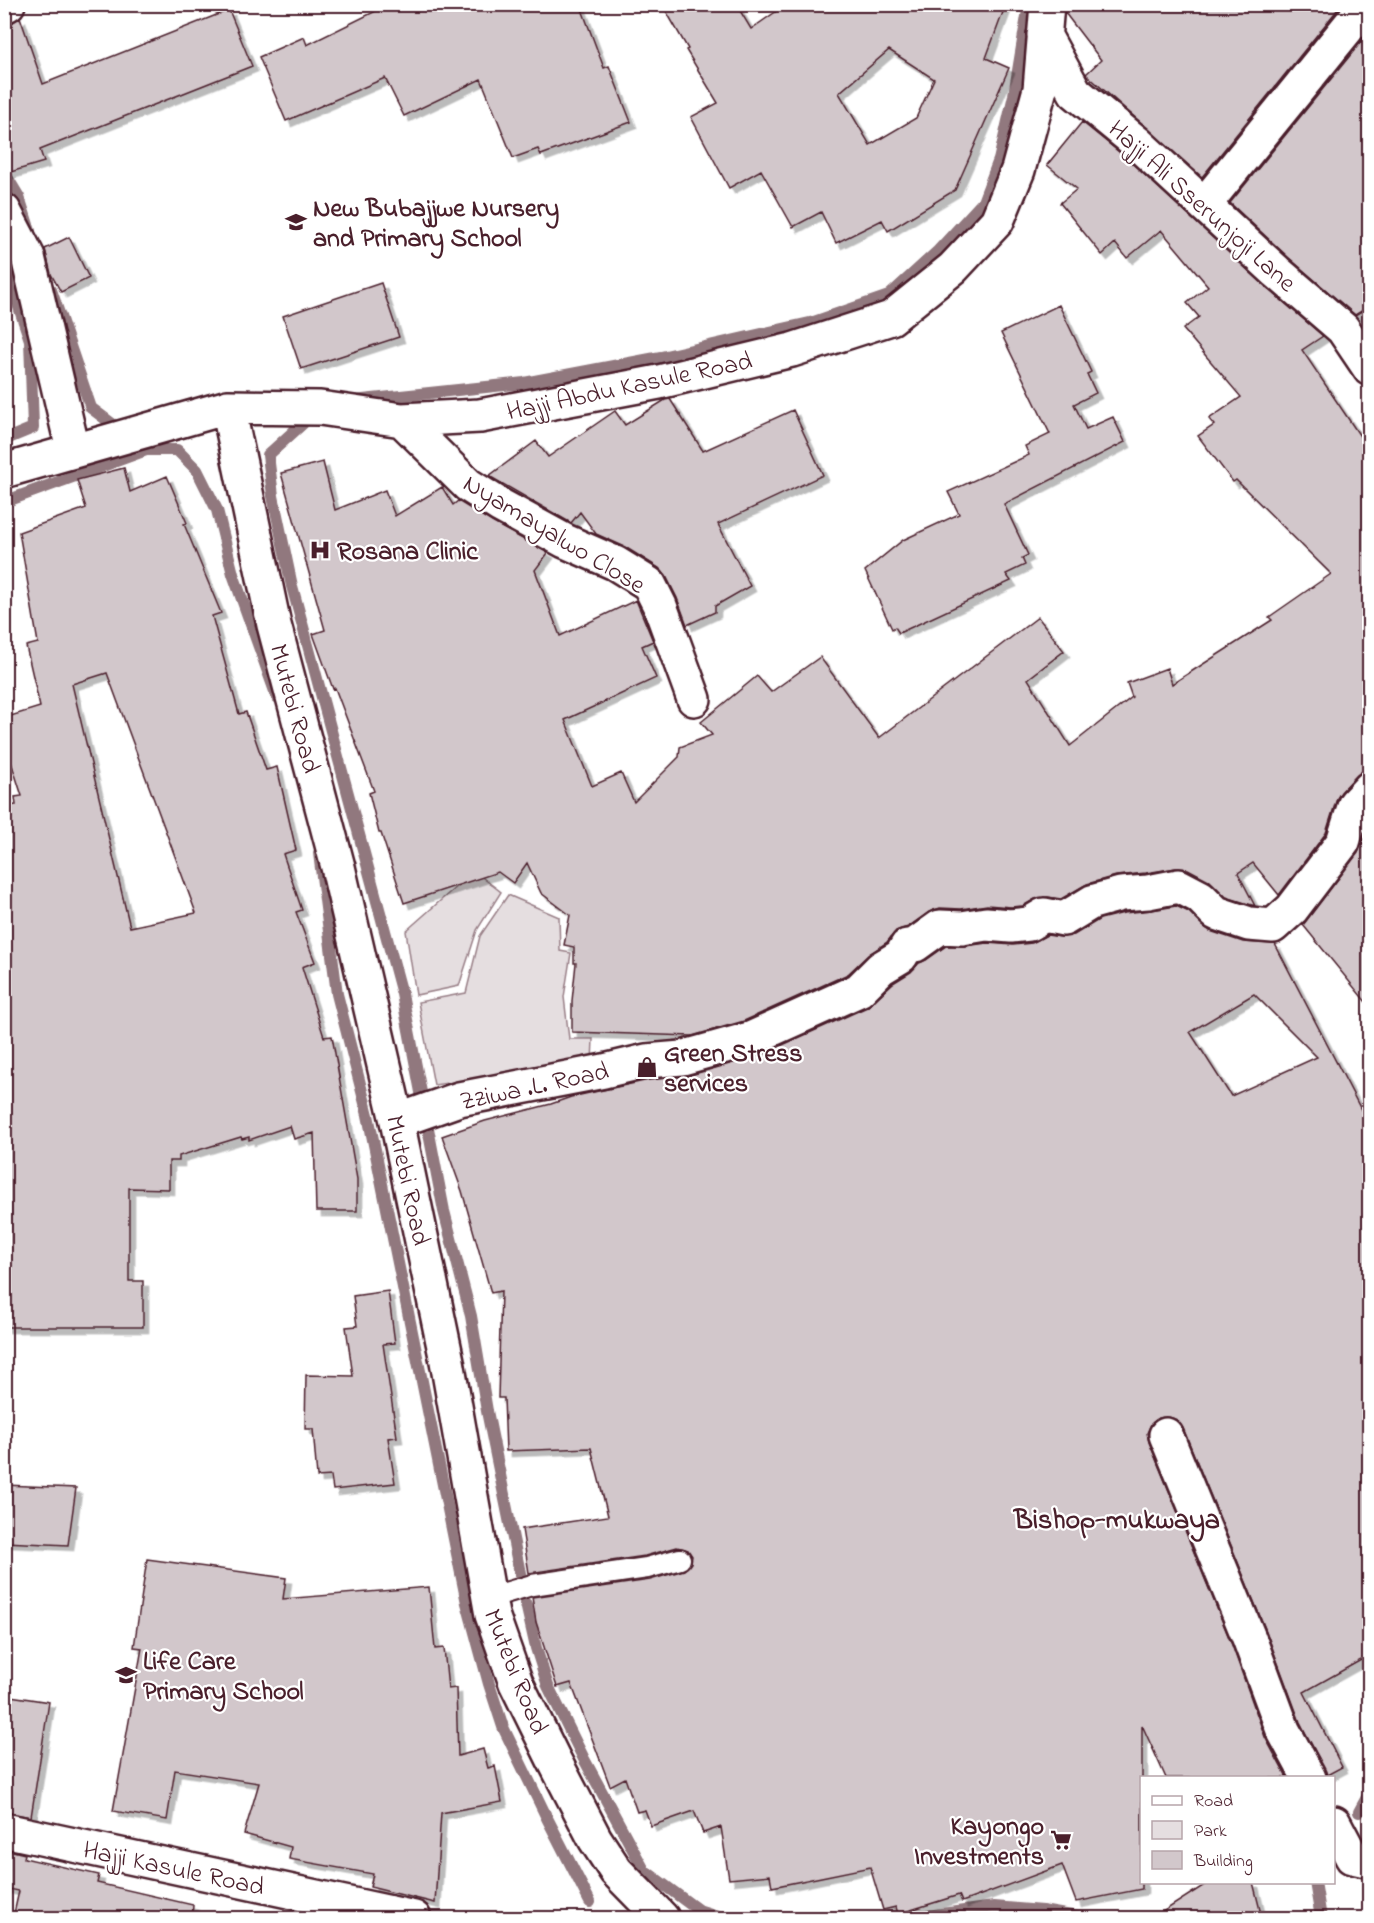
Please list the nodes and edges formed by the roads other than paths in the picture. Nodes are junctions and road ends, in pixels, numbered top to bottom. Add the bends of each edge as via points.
1 (1366, 4) edge
2 (1046, 20) edge
3 (1204, 205) junction
4 (4, 211) edge
5 (1370, 369) edge
6 (228, 407) junction
7 (402, 420) junction
8 (73, 450) junction
9 (4, 471) edge
10 (694, 699) dead end
11 (1370, 788) edge
12 (397, 1121) junction
13 (1166, 1435) dead end
14 (680, 1559) dead end
15 (488, 1598) junction
16 (1308, 1776) edge
17 (1335, 1825) edge
18 (4, 1830) edge
19 (1370, 1861) edge
20 (414, 1918) edge
21 (662, 1918) edge

1 - 3 street
2 - 3 street, Hajji Ali Sserunjoji Lane via 1075,92
2 - 7 street, Hajji Abdu Kasule Road via 1040,89 1018,170 997,221 953,268 891,318 792,350 658,382 480,416
3 - 5 street, Hajji Ali Sserunjoji Lane via 1343,329
4 - 8 street via 28,257
6 - 7 street, Hajji Abdu Kasule Road via 320,408
6 - 8 street, Hajji Abdu Kasule Road
6 - 12 street, Mutebi Road via 274,625 338,867
7 - 10 street, Nyamayalwo Close via 468,484 510,511 649,584
8 - 9 street, Hajji Abdu Kasule Road
11 - 12 street, Zziwa .L. Road via 1355,804 1343,842 1292,909 1273,926 1249,924 1216,913 1200,897 1179,886 1092,902 1064,919 1044,915 1029,924 940,927 915,945 907,946 901,956 881,968 859,990 750,1039 682,1058 646,1061 459,1099
12 - 15 street, Mutebi Road via 447,1361
13 - 16 street via 1283,1730
14 - 15 lane via 647,1569 531,1585
15 - 21 street, Mutebi Road via 516,1683 595,1839 616,1871
17 - 19 street via 1352,1857
18 - 20 street, Hajji Kasule Road

